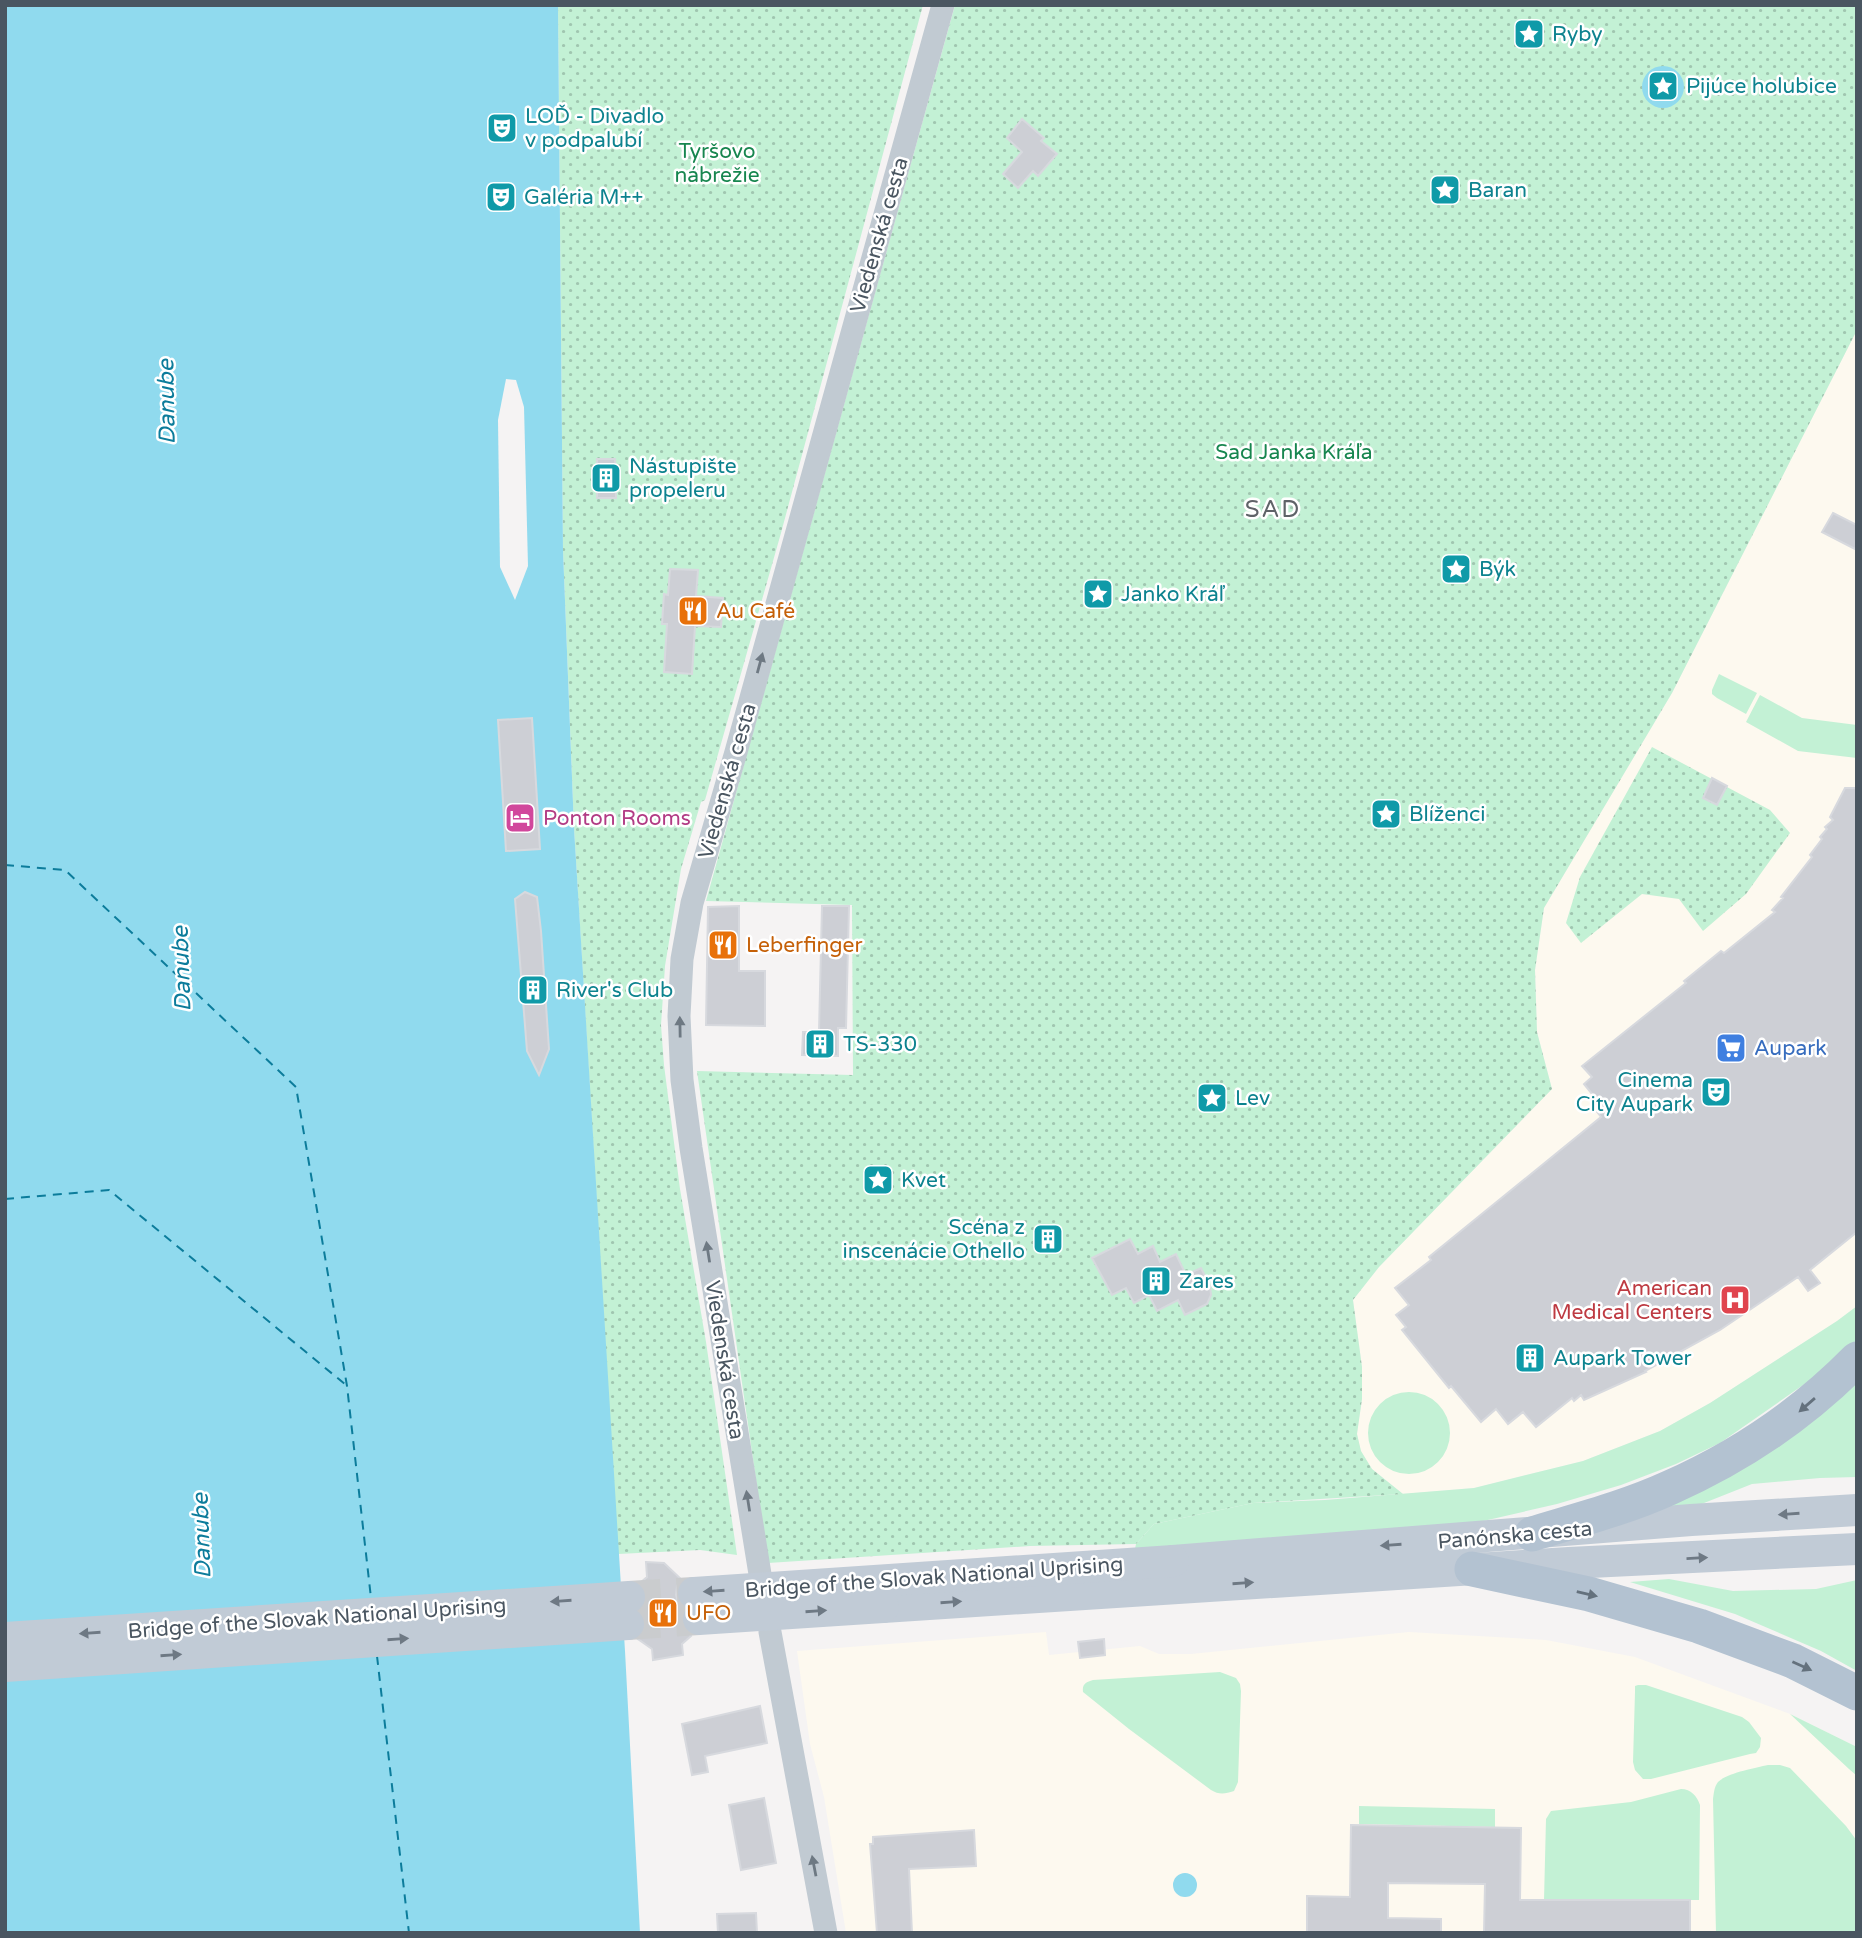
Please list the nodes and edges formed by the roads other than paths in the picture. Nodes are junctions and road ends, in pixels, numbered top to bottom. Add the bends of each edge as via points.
1 (943, 5) edge
2 (1857, 1359) edge
3 (1857, 1510) edge
4 (1532, 1534) junction
5 (1857, 1549) edge
6 (1472, 1569) junction
7 (760, 1574) dead end
8 (1174, 1574) junction
9 (697, 1606) tunnel mouth
10 (770, 1632) dead end
11 (5, 1638) edge
12 (5, 1666) edge
13 (1857, 1693) edge
14 (827, 1933) edge

7 -> 1 street, Viedenská cesta via 683,1091 682,959 692,903
2 -> 4 main road via 1800,1412 1727,1460 1647,1497
3 -> 4 main road, Panónska cesta
4 -> 8 main road, Panónska cesta
6 -> 5 main road, Panónska cesta
8 -> 6 main road, Panónska cesta
6 -> 13 main road via 1589,1594 1699,1626 1793,1661
8 - 9 main road, Bridge of the Slovak National Uprising, bridge
14 -> 10 street
12 -> 11 main road, Bridge of the Slovak National Uprising via 629,1610

